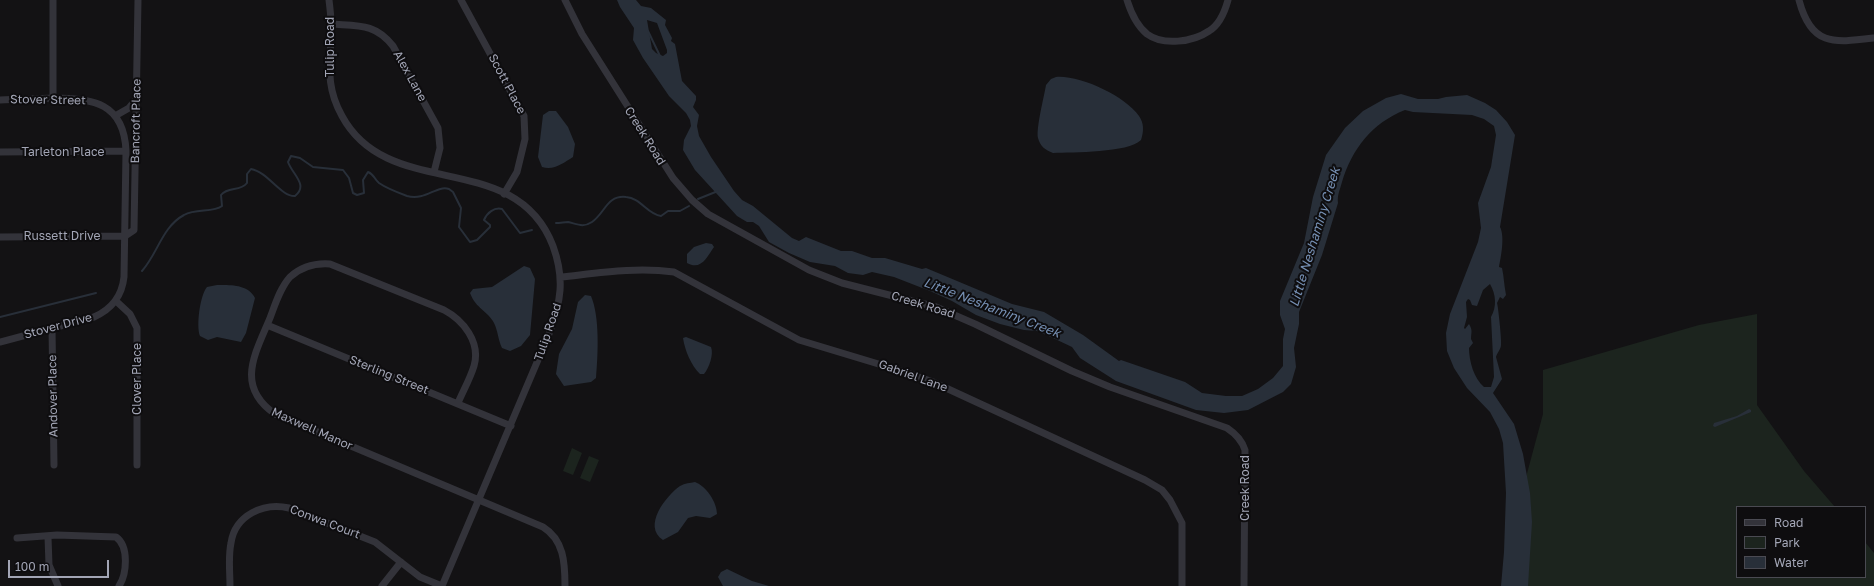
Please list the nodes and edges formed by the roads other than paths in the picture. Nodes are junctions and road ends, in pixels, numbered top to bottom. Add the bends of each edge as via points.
1 (53, 0) edge
2 (138, 0) edge
3 (329, 0) edge
4 (461, 0) edge
5 (565, 0) edge
6 (1127, 0) edge
7 (1228, 0) edge
8 (1799, 0) edge
9 (331, 24) junction
10 (1874, 38) edge
11 (53, 98) junction
12 (137, 98) junction
13 (0, 100) edge
14 (115, 116) junction
15 (126, 151) junction
16 (0, 152) edge
17 (434, 172) junction
18 (504, 194) junction
19 (125, 236) junction
20 (0, 237) edge
21 (561, 277) junction
22 (116, 301) junction
23 (267, 324) junction
24 (52, 328) junction
25 (0, 342) edge
26 (458, 403) junction
27 (511, 426) junction
28 (54, 465) dead end
29 (137, 465) dead end
30 (479, 500) junction
31 (48, 537) junction
32 (17, 538) dead end
33 (401, 562) junction
34 (58, 586) edge
35 (118, 586) edge
36 (230, 586) edge
37 (382, 586) edge
38 (442, 586) edge
39 (565, 586) edge
40 (1182, 586) edge
41 (1244, 586) edge

1 - 11 street
2 - 12 street, Bancroft Place
3 - 9 street, Tulip Road
4 - 18 street, Scott Place via 524,116 525,139 517,172
5 - 41 street, Creek Road via 582,34 673,178 708,214 814,272 842,283 936,307 1072,371 1235,433 1245,450
6 - 7 street via 1138,24 1148,34 1158,40 1172,42 1200,36 1210,31 1226,8
8 - 10 street via 1802,13 1816,34 1834,42
9 - 17 street, Tulip Road via 329,79 337,105 347,124 369,148 385,158 404,166
9 - 17 street, Alex Lane via 374,28 393,46 438,128 440,148
11 - 13 street, Stover Street
11 - 14 street, Stover Street via 92,101 105,107
12 - 14 street via 129,108
12 - 19 street, Bancroft Place via 134,230
14 - 15 street, Stover Street via 123,130
15 - 16 street, Tarleton Place
15 - 19 street, Stover Street
17 - 18 street, Tulip Road via 484,184
18 - 21 street, Tulip Road via 523,205 543,227 554,250
19 - 20 street, Russett Drive
19 - 22 street via 124,280
21 - 27 street, Tulip Road via 556,316
21 - 40 street, Gabriel Lane via 635,269 674,272 799,340 933,382 1145,480 1162,490 1173,504 1182,523
22 - 24 street, Stover Drive via 94,317
22 - 29 street, Clover Place via 130,314 137,328
23 - 26 street, Sterling Street
23 - 26 street, Maxwell Manor via 289,278 316,264 337,266 444,310 459,319 471,336 475,358
23 - 30 street, Maxwell Manor via 254,356 251,372 254,390 264,406 274,414
24 - 25 street, Stover Drive
24 - 28 street, Andover Place
26 - 27 street, Sterling Street
27 - 30 street, Tulip Road
30 - 38 street, Tulip Road
30 - 39 street, Maxwell Manor via 534,522 549,531 561,548 565,561
31 - 32 street
31 - 34 street via 49,565
31 - 35 street via 116,537 123,544 125,553
33 - 36 street, Conwa Court via 386,549 368,539 289,508 268,506 245,517 232,536
33 - 37 street
33 - 38 street, Conwa Court via 420,577

